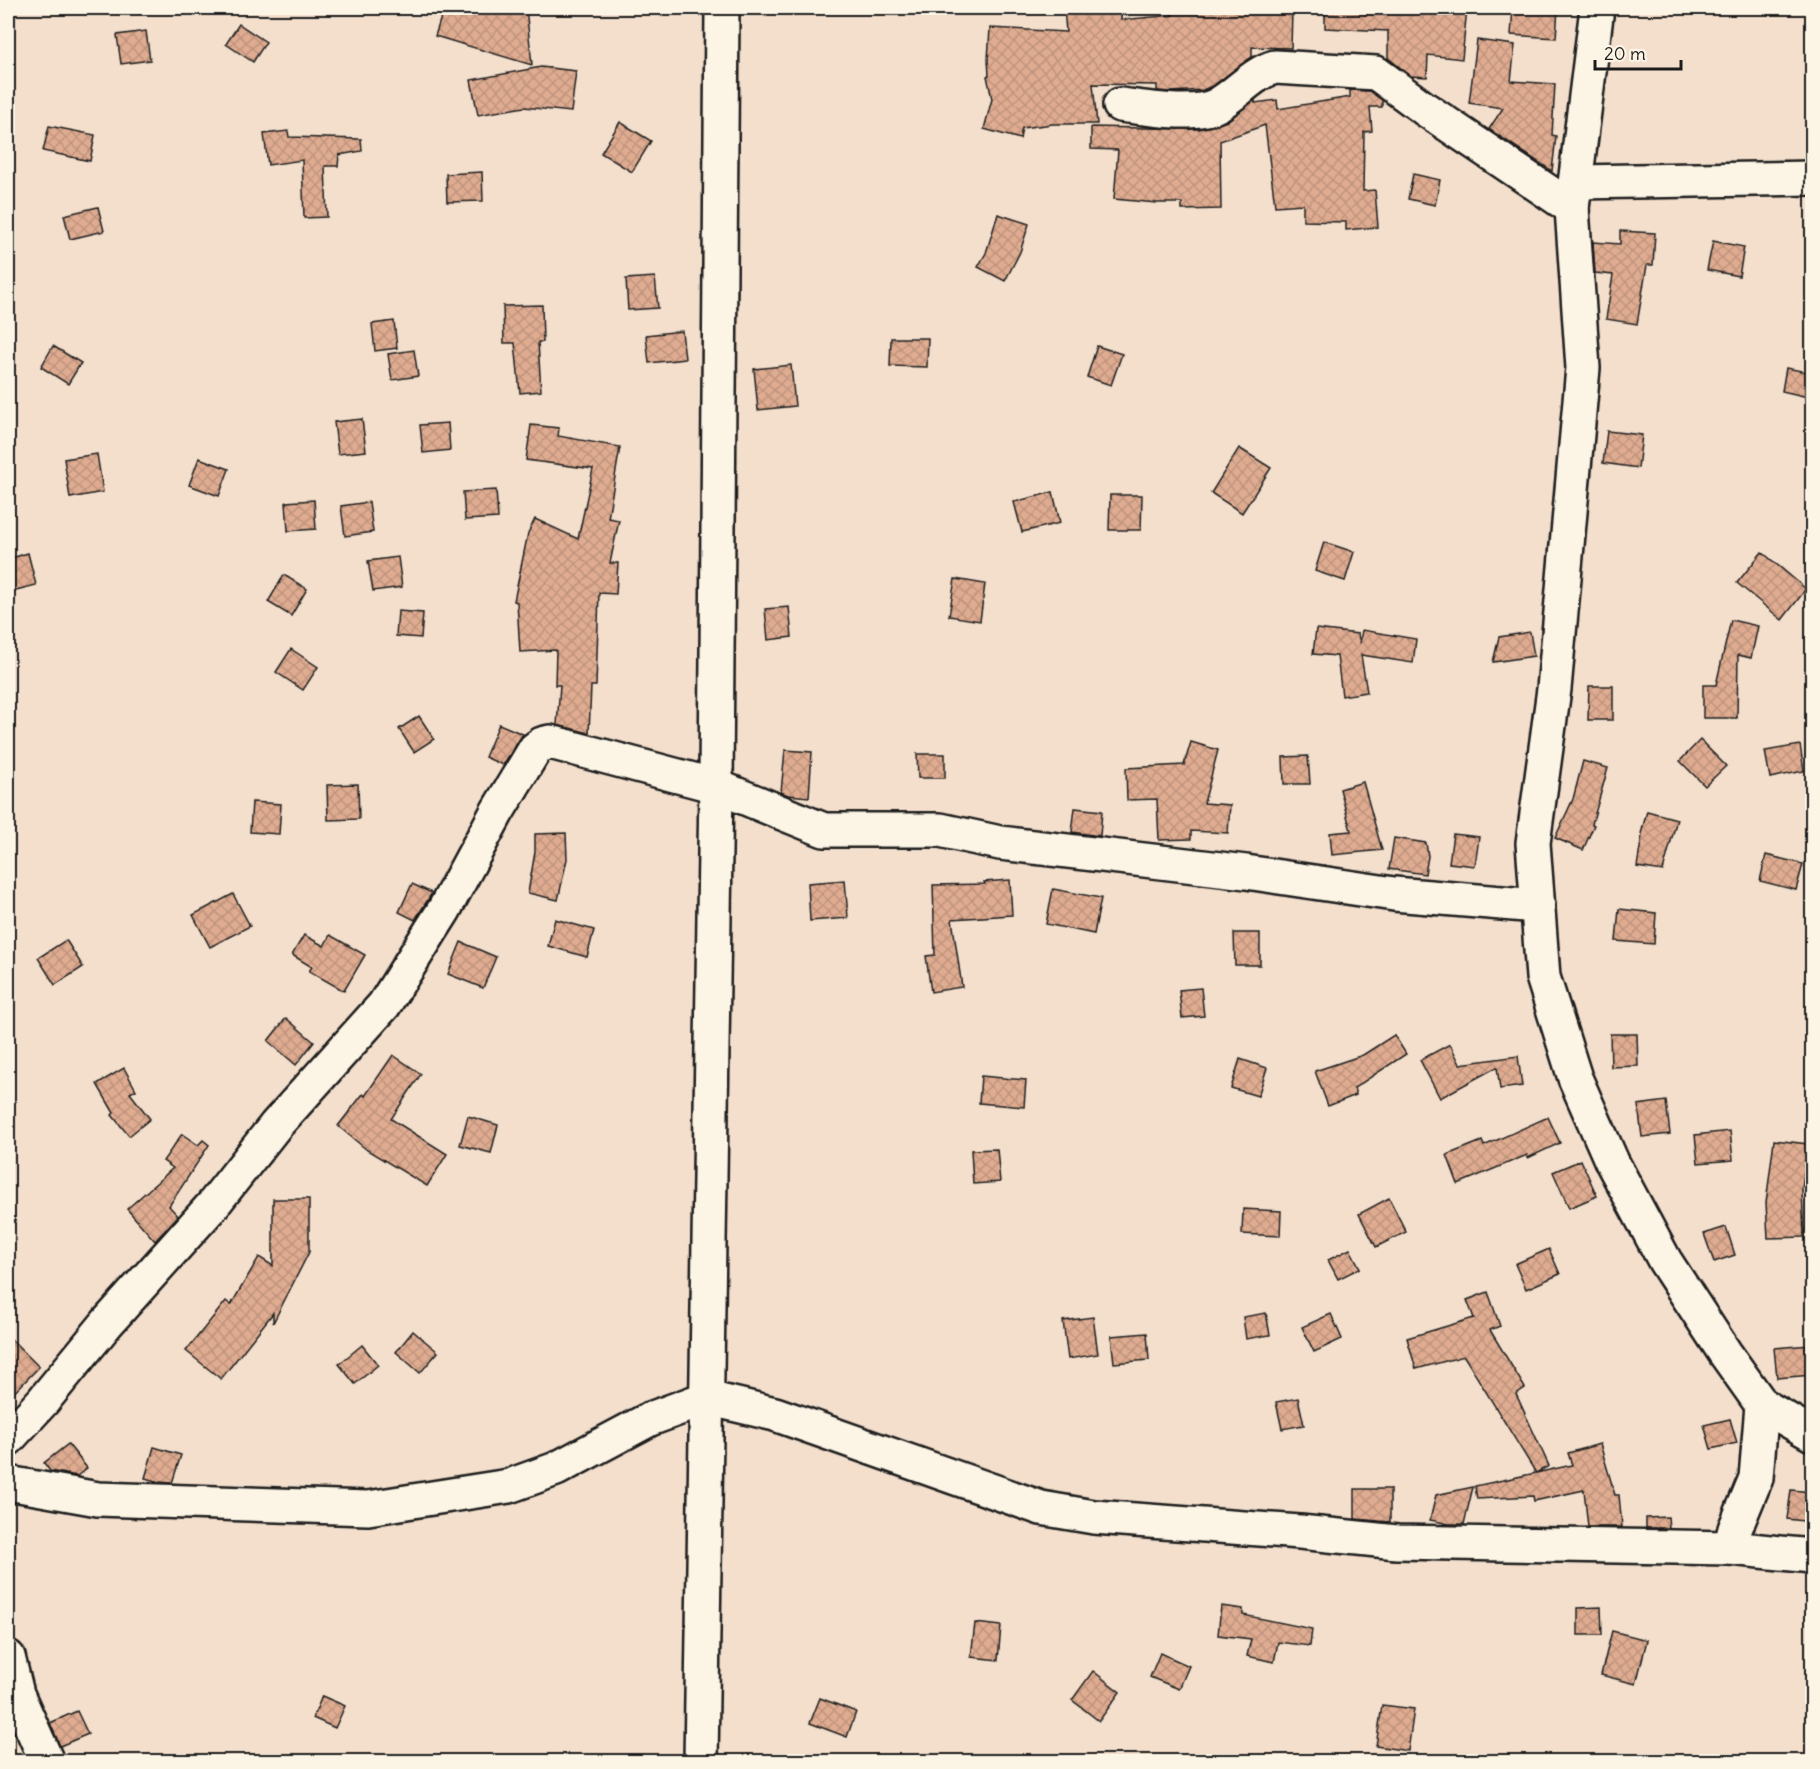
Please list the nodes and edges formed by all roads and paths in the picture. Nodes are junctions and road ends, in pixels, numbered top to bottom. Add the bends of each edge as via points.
1 (722, 8) edge
2 (1597, 8) edge
3 (1120, 105) dead end
4 (1812, 178) edge
5 (1574, 195) junction
6 (716, 786) junction
7 (1538, 906) junction
8 (707, 1398) junction
9 (1762, 1406) junction
10 (1812, 1434) edge
11 (8, 1439) edge
12 (8, 1483) edge
13 (1730, 1548) junction
14 (1812, 1556) edge
15 (8, 1657) edge
16 (47, 1761) edge
17 (701, 1761) edge

1 - 6 street
2 - 5 street
3 - 5 street via 1200,110 1216,106 1275,67 1376,73 1425,110
4 - 5 street
5 - 7 street via 1583,368 1554,689 1533,843
6 - 7 street via 824,830 940,830 1000,843 1394,894
6 - 8 street
6 - 11 street via 550,742 535,749 444,910 384,1005 276,1125 212,1206
7 - 9 street via 1543,977 1575,1078 1607,1152 1665,1261
8 - 12 street via 650,1419 556,1469 509,1486 368,1508 98,1499
8 - 13 street via 776,1414 1041,1508 1094,1517 1397,1542
8 - 17 street
9 - 10 street
9 - 13 street via 1756,1478
13 - 14 street
15 - 16 street via 17,1694

